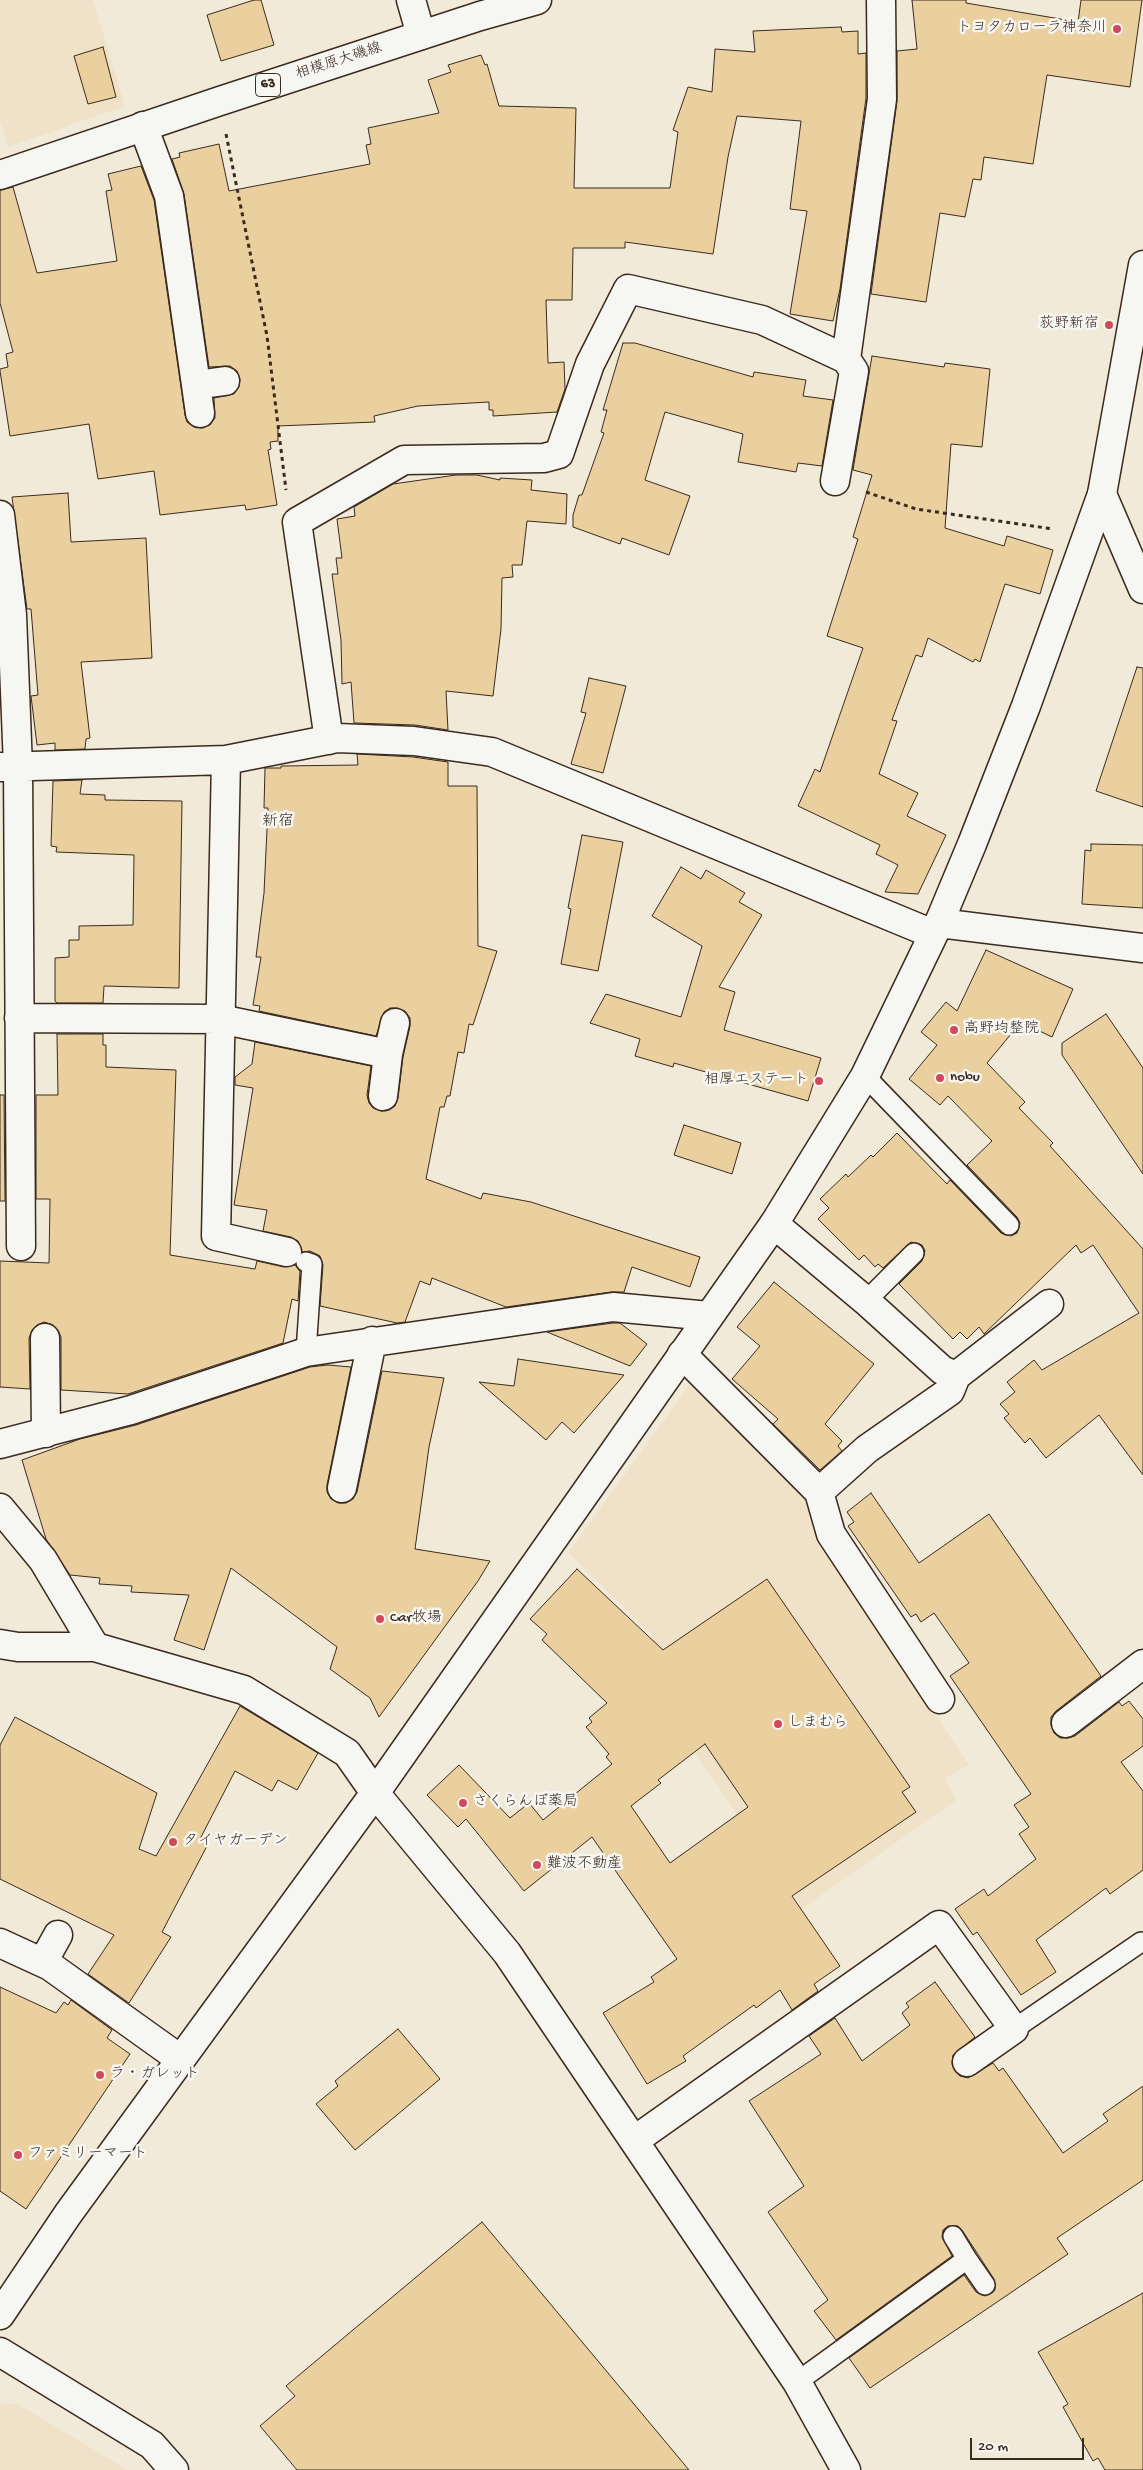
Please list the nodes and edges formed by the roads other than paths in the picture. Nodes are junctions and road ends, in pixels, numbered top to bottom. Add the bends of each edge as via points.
1 (410, 0) edge
2 (538, 0) edge
3 (881, 0) edge
4 (421, 36) junction
5 (143, 126) junction
6 (0, 175) edge
7 (1143, 265) edge
8 (846, 359) junction
9 (225, 381) dead end
10 (196, 385) junction
11 (200, 414) dead end
12 (835, 481) road end
13 (1102, 494) junction
14 (0, 515) edge
15 (1137, 561) edge
16 (1143, 589) edge
17 (330, 740) junction
18 (226, 760) junction
19 (9, 767) edge
20 (936, 929) junction
21 (1143, 948) edge
22 (19, 1018) junction
23 (220, 1019) junction
24 (395, 1023) dead end
25 (388, 1054) junction
26 (865, 1076) junction
27 (383, 1096) dead end
28 (774, 1224) junction
29 (1009, 1225) dead end
30 (21, 1246) dead end
31 (914, 1253) dead end
32 (296, 1257) joint
33 (866, 1301) junction
34 (1049, 1304) dead end
35 (709, 1316) junction
36 (45, 1338) dead end
37 (372, 1341) junction
38 (306, 1352) junction
39 (682, 1354) junction
40 (956, 1376) junction
41 (46, 1432) junction
42 (0, 1444) edge
43 (342, 1488) dead end
44 (819, 1492) junction
45 (0, 1508) edge
46 (0, 1644) edge
47 (96, 1647) junction
48 (1143, 1664) edge
49 (940, 1699) dead end
50 (1066, 1723) dead end
51 (375, 1792) junction
52 (58, 1935) dead end
53 (1142, 1942) dead end
54 (0, 1943) edge
55 (43, 1962) junction
56 (1014, 2029) junction
57 (180, 2059) junction
58 (967, 2062) dead end
59 (635, 2140) junction
60 (953, 2236) dead end
61 (967, 2259) junction
62 (985, 2285) dead end
63 (0, 2315) edge
64 (0, 2352) edge
65 (797, 2382) junction
66 (174, 2470) edge
67 (846, 2470) edge

1 - 4 street
2 - 4 street, 相模原大磯線 / 63
3 - 8 street via 882,100
4 - 5 street, 相模原大磯線 / 63
5 - 6 street, 相模原大磯線 / 63
5 - 10 street via 169,196
7 - 13 street
8 - 12 street via 854,371
8 - 17 street via 762,320 628,289 590,364 559,454 544,458 404,460 297,522
9 - 10 street
10 - 11 street
13 - 15 street
13 - 20 street via 1022,715
14 - 19 street via 12,616
15 - 16 street
17 - 18 street
17 - 20 street via 414,741 492,752
18 - 19 street
18 - 23 street
19 - 22 street
20 - 21 street
20 - 26 street
22 - 23 street
22 - 30 street
23 - 25 street
23 - 32 street via 216,1236
24 - 25 street
25 - 27 street
26 - 28 street
26 - 29 lane
28 - 33 street
28 - 35 street
31 - 33 lane
32 - 38 lane via 312,1264
33 - 40 street via 942,1370
34 - 40 street
35 - 37 street via 613,1307
35 - 39 street
36 - 41 street
37 - 38 street
37 - 43 street
38 - 41 street via 131,1410
39 - 44 street
39 - 51 street
40 - 44 street via 950,1391 867,1449
41 - 42 street
44 - 49 street via 831,1534 932,1666
45 - 47 street via 43,1560
46 - 47 street via 18,1648
47 - 51 street via 244,1690 347,1753
48 - 50 street
51 - 57 street
51 - 59 street via 507,1953
52 - 55 street
53 - 56 lane
54 - 55 street
55 - 57 street
56 - 58 street
56 - 59 street via 939,1925
57 - 63 street
59 - 65 street
60 - 61 lane
61 - 62 lane
61 - 65 lane
64 - 66 street via 152,2444
65 - 67 street

